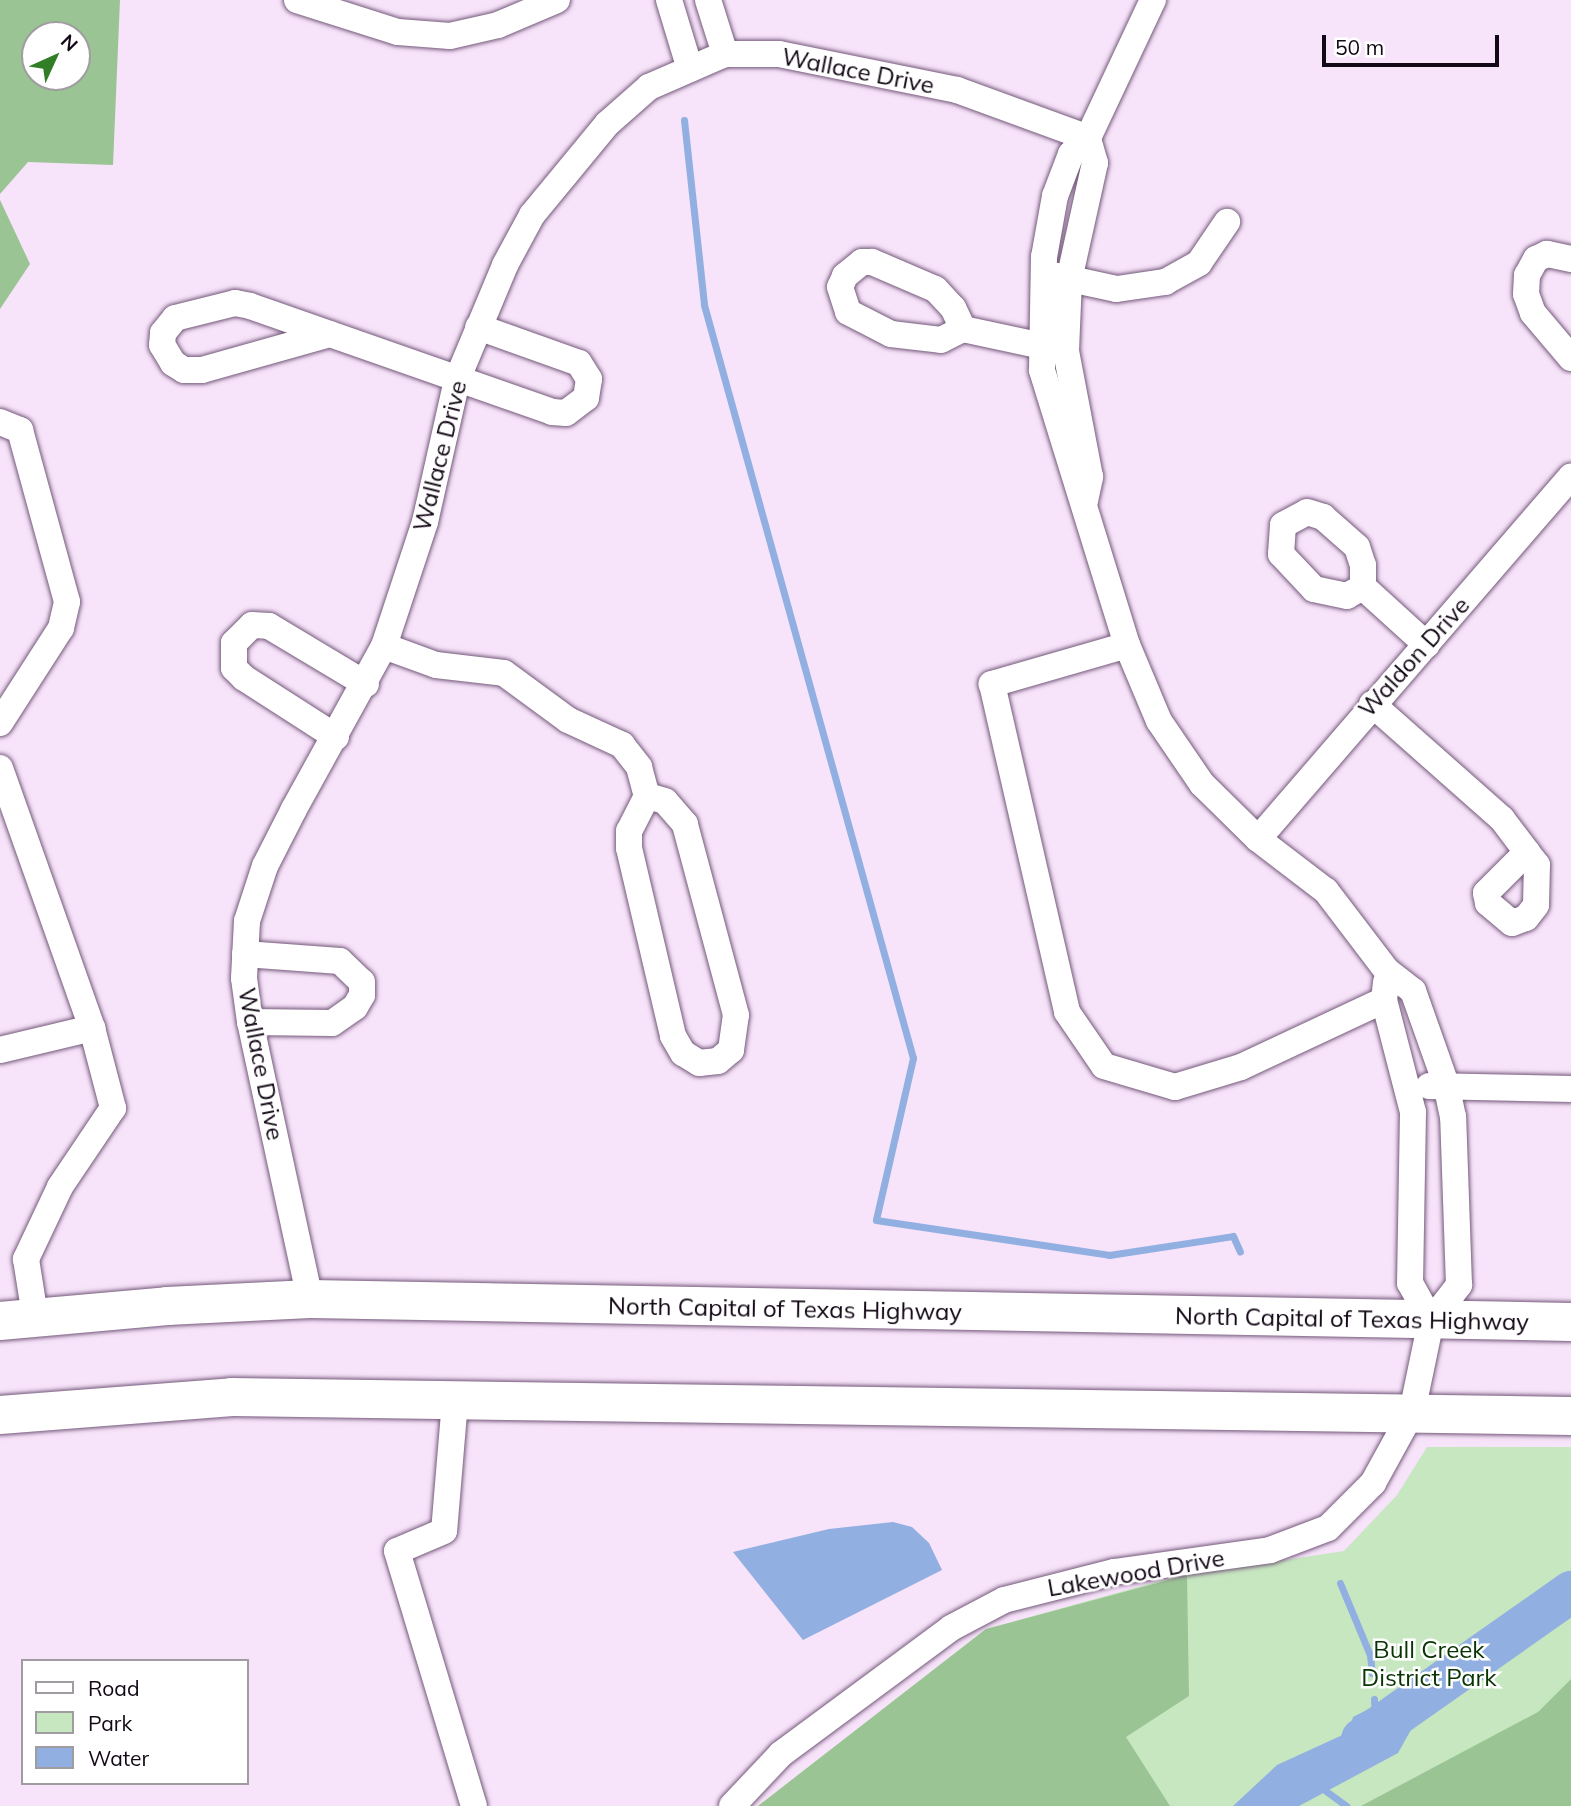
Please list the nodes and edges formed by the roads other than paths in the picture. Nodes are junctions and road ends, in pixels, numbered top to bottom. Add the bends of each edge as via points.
1 (297, 0) edge
2 (557, 0) edge
3 (669, 0) edge
4 (708, 0) edge
5 (1153, 0) edge
6 (725, 54) junction
7 (690, 69) junction
8 (1088, 138) junction
9 (1227, 222) dead end
10 (1571, 259) edge
11 (1044, 272) junction
12 (1069, 281) junction
13 (478, 327) junction
14 (963, 329) dead end
15 (330, 334) junction
16 (1054, 348) junction
17 (1571, 358) edge
18 (457, 380) junction
19 (0, 422) edge
20 (1571, 477) edge
21 (1363, 587) dead end
22 (1127, 645) junction
23 (1427, 645) junction
24 (384, 646) junction
25 (366, 684) junction
26 (1372, 704) junction
27 (0, 723) edge
28 (336, 737) junction
29 (0, 768) edge
30 (648, 796) junction
31 (1258, 839) junction
32 (1527, 852) dead end
33 (245, 954) junction
34 (1387, 971) junction
35 (1384, 1000) junction
36 (250, 1022) junction
37 (92, 1028) junction
38 (0, 1050) edge
39 (1446, 1084) junction
40 (1410, 1087) junction
41 (1571, 1089) edge
42 (310, 1299) junction
43 (17, 1319) edge
44 (1431, 1321) junction
45 (1571, 1322) edge
46 (456, 1401) junction
47 (1412, 1412) junction
48 (0, 1415) edge
49 (1571, 1416) edge
50 (474, 1806) edge
51 (732, 1806) edge

1 - 2 street via 398,32 450,36 498,25
3 - 7 street
4 - 6 street
5 - 8 street, Lakewood Drive
6 - 7 street, Wallace Drive
6 - 8 street, Wallace Drive via 779,54 957,90
7 - 13 street, Wallace Drive via 649,87 607,124 568,169 532,215
8 - 11 street, Lakewood Drive via 1071,154 1055,196
8 - 12 street, Lakewood Drive via 1095,163
9 - 12 street via 1199,263 1165,282 1117,289
10 - 17 street via 1560,254 1536,259 1527,275 1526,294 1534,313
11 - 12 street
11 - 16 street, Lakewood Drive
12 - 16 street, Lakewood Drive
13 - 18 street, Wallace Drive
13 - 18 street via 579,363 589,379 586,398 566,413 552,412
14 - 16 street
15 - 15 street via 235,303 175,318 163,333 162,345 173,363 184,370 202,370
15 - 18 street
16 - 22 street, Lakewood Drive via 1042,370
18 - 24 street, Wallace Drive via 425,522
19 - 27 street via 20,430 67,602 61,628
20 - 23 street, Waldon Drive via 1543,503
21 - 23 street
22 - 31 street, Lakewood Drive via 1160,721 1202,784
22 - 35 street via 992,684 1067,1012 1104,1066 1175,1087 1241,1067
23 - 26 street, Waldon Drive
24 - 25 street, Wallace Drive
24 - 30 street via 436,665 504,673 568,720 622,745 639,767
25 - 28 street, Wallace Drive
25 - 28 street via 270,626 252,625 234,643 234,668 244,678
26 - 31 street, Waldon Drive
26 - 32 street via 1502,819
28 - 33 street, Wallace Drive via 265,866 247,921
29 - 37 street
30 - 30 street via 629,831 629,848 673,1036 683,1053 699,1063 718,1061 731,1050 736,1015 689,837 678,814 665,801
31 - 34 street, Lakewood Drive via 1326,891
33 - 36 street, Wallace Drive
33 - 36 street via 340,961 362,982 362,995 355,1007 332,1023
34 - 35 street
34 - 39 street, Lakewood Drive via 1413,990
35 - 40 street
36 - 42 street, Wallace Drive
37 - 38 street
37 - 43 street via 113,1108 60,1187 26,1258
39 - 40 street
39 - 41 street
39 - 44 street, Lakewood Drive via 1453,1118 1459,1285
40 - 44 street via 1410,1283
42 - 43 highway, North Capital of Texas Highway
42 - 44 highway, North Capital of Texas Highway
44 - 45 highway, North Capital of Texas Highway
44 - 47 street, Lakewood Drive
46 - 47 highway
46 - 48 highway via 232,1397
46 - 50 street via 444,1531 397,1551
47 - 49 highway
47 - 51 street, Lakewood Drive via 1373,1483 1328,1528 1270,1550 1114,1572 1004,1600 951,1629 781,1754

